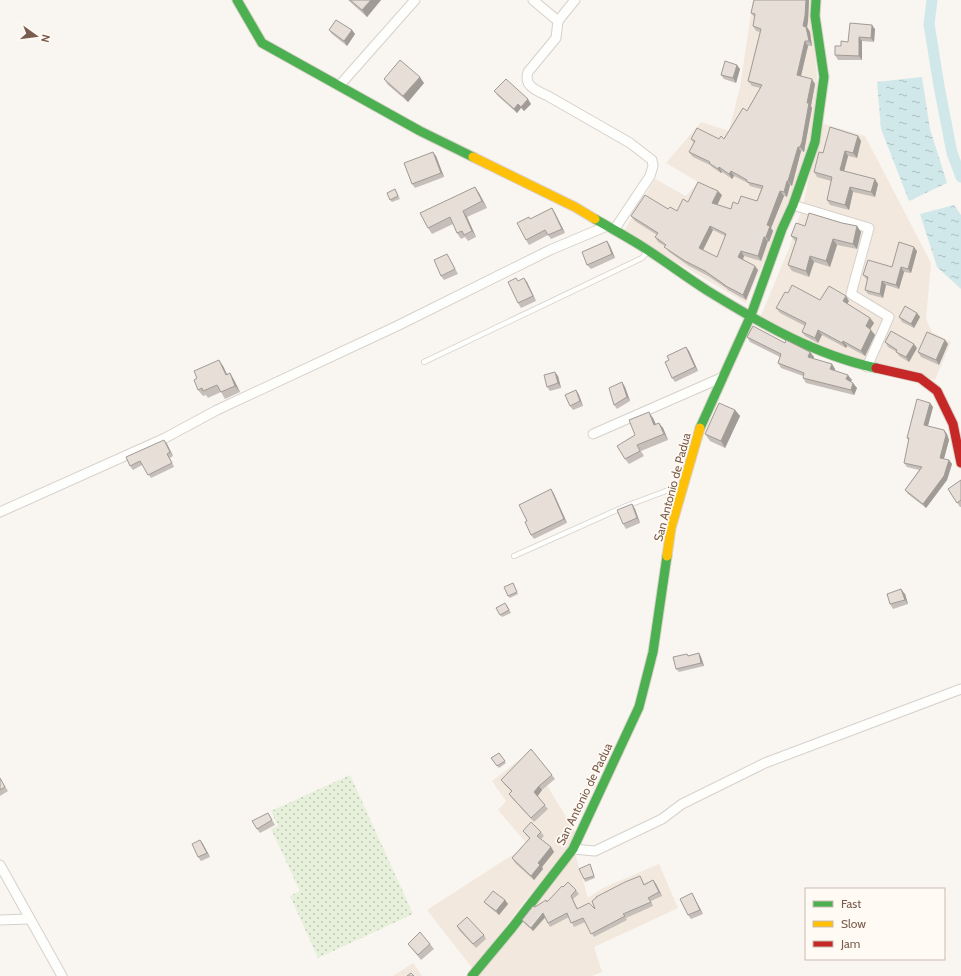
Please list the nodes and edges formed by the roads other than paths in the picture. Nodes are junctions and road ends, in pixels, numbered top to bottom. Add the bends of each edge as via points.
1 (237, 0) edge
2 (414, 0) edge
3 (533, 0) edge
4 (575, 0) edge
5 (816, 0) edge
6 (558, 21) junction
7 (339, 86) junction
8 (793, 205) junction
9 (611, 228) junction
10 (648, 250) junction
11 (751, 315) junction
12 (424, 362) dead end
13 (867, 367) junction
14 (723, 377) junction
15 (593, 434) dead end
16 (961, 463) edge
17 (684, 484) junction
18 (0, 512) edge
19 (514, 556) dead end
20 (961, 689) edge
21 (573, 850) junction
22 (0, 865) edge
23 (29, 919) junction
24 (0, 920) edge
25 (62, 976) edge
26 (472, 976) edge

1 - 7 street via 262,43
2 - 7 street
3 - 6 street
4 - 6 street
5 - 8 street, San Antonio de Padua via 815,16 824,77 815,142
6 - 9 street via 556,38 528,72 527,83 630,143 652,160 650,176
7 - 9 street via 420,131 575,207
8 - 11 street, San Antonio de Padua
8 - 13 street via 869,228 851,294 889,317
9 - 10 street
9 - 18 street via 550,250 397,326 217,410 165,438
10 - 11 street via 709,291
10 - 12 lane via 642,258
11 - 13 street via 778,332 814,349
11 - 14 street, San Antonio de Padua
13 - 16 street via 920,378 937,391 953,424
14 - 15 street
14 - 17 street, San Antonio de Padua via 698,432
17 - 19 lane via 626,506
17 - 21 street, San Antonio de Padua via 671,528 654,652 639,707
20 - 21 street via 765,763 682,804 662,820 595,851
21 - 26 street, San Antonio de Padua
22 - 23 street
23 - 24 street
23 - 25 street

